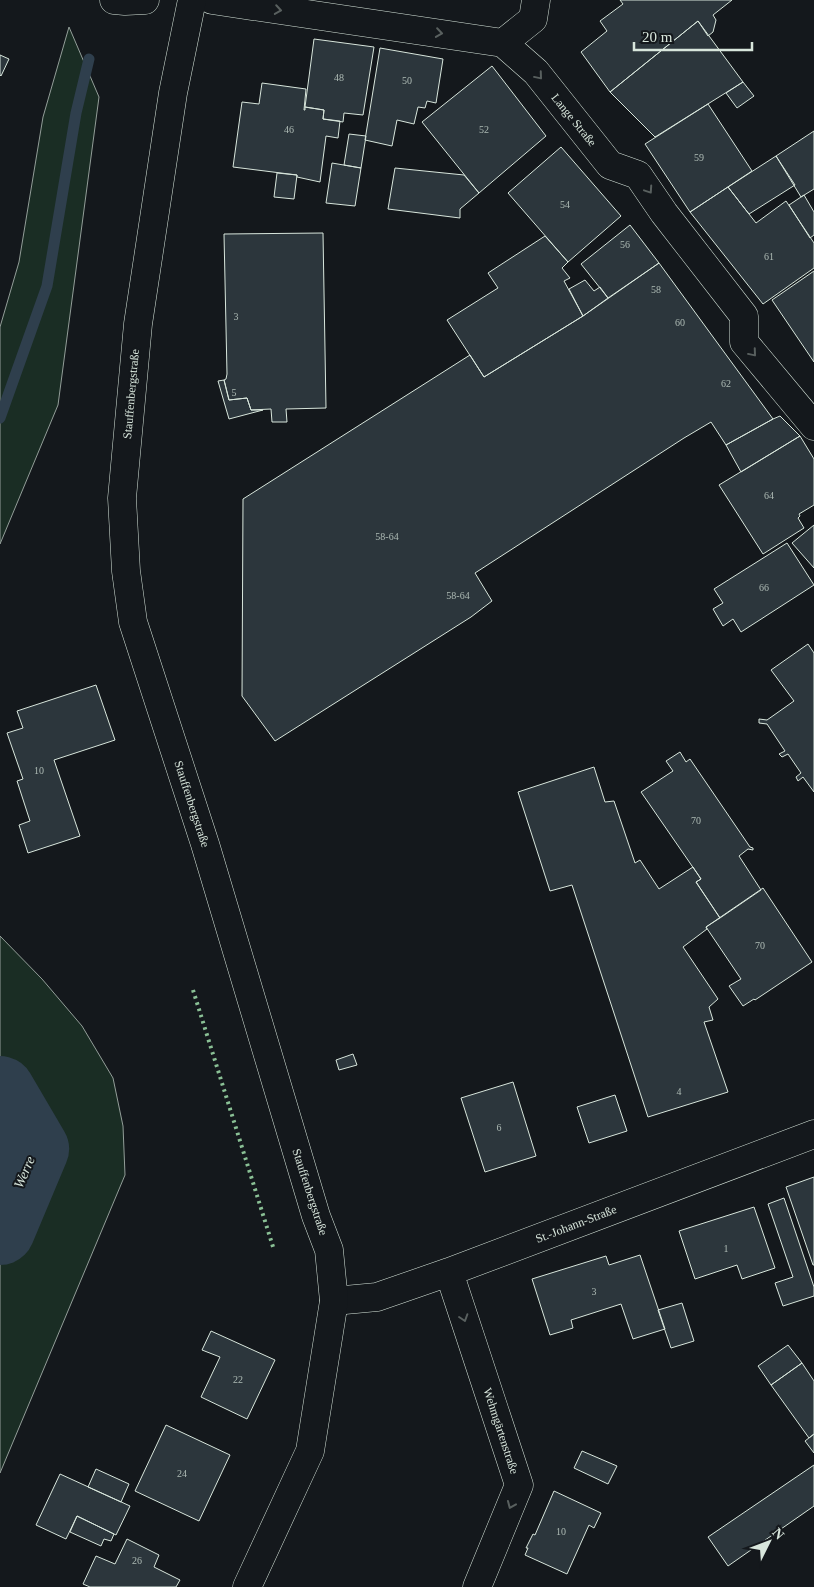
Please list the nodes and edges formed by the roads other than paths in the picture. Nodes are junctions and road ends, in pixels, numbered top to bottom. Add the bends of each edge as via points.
1 (115, 0) edge
2 (145, 0) edge
3 (192, 0) edge
4 (212, 0) edge
5 (536, 0) edge
6 (503, 43) junction
7 (814, 426) edge
8 (814, 1134) edge
9 (449, 1272) junction
10 (334, 1301) junction
11 (247, 1587) edge
12 (477, 1587) edge

1 - 2 street
3 - 10 street, Stauffenbergstraße via 138,324 122,498 126,571 133,622 205,844 316,1216 329,1250
4 -> 6 street
5 - 6 street via 533,19
6 -> 7 street, Lange Straße via 536,72 610,165 638,175 744,316 744,342
8 - 9 street, St.-Johann-Straße
9 - 10 street, St.-Johann-Straße via 377,1296
9 -> 12 street, Wehmgärtenstraße via 519,1485
10 - 11 street, Stauffenbergstraße via 310,1451

